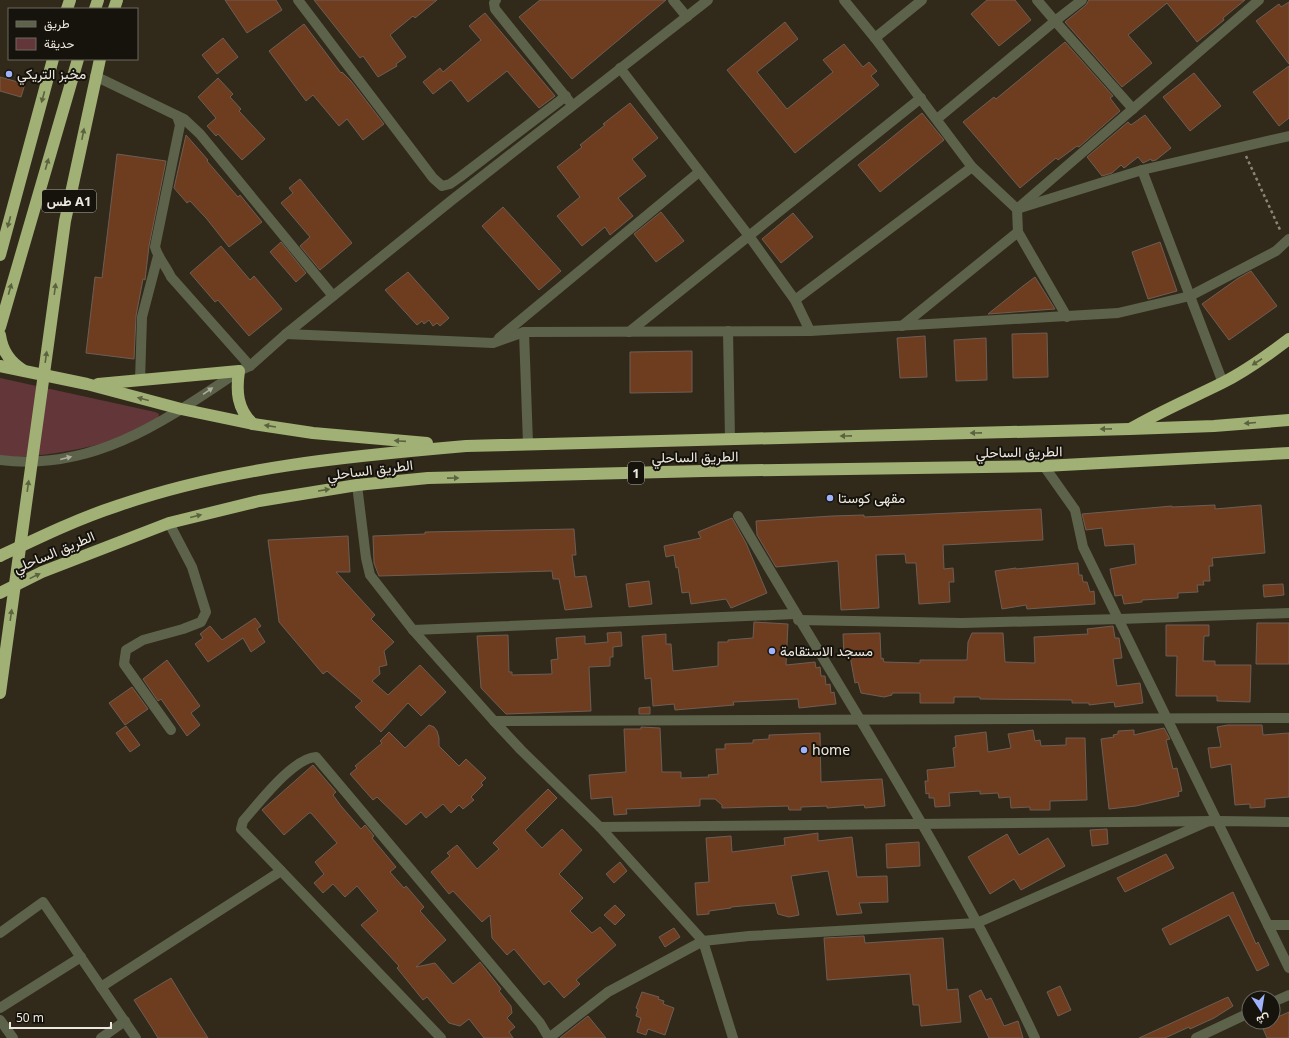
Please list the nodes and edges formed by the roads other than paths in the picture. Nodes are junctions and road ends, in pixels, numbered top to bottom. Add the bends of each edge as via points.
1 (298, 0) edge
2 (496, 0) edge
3 (673, 0) edge
4 (708, 0) edge
5 (844, 0) edge
6 (922, 0) edge
7 (1037, 0) edge
8 (1082, 0) edge
9 (1259, 0) edge
10 (687, 17) junction
11 (1055, 21) junction
12 (875, 38) junction
13 (53, 60) edge
14 (78, 60) edge
15 (100, 60) edge
16 (620, 68) junction
17 (95, 76) junction
18 (566, 96) junction
19 (921, 98) junction
20 (573, 105) junction
21 (1133, 110) junction
22 (178, 116) junction
23 (937, 119) junction
24 (1289, 136) edge
25 (972, 167) junction
26 (1142, 170) junction
27 (699, 172) junction
28 (1016, 209) junction
29 (1018, 232) junction
30 (749, 236) junction
31 (1288, 241) edge
32 (0, 255) edge
33 (158, 256) junction
34 (333, 296) junction
35 (1190, 296) junction
36 (795, 300) junction
37 (1067, 317) junction
38 (902, 326) junction
39 (0, 327) edge
40 (810, 331) junction
41 (524, 332) junction
42 (629, 332) junction
43 (728, 332) junction
44 (0, 334) edge
45 (286, 334) junction
46 (1289, 339) edge
47 (493, 343) junction
48 (0, 366) edge
49 (244, 368) junction
50 (26, 372) junction
51 (140, 381) junction
52 (1223, 383) junction
53 (87, 384) junction
54 (181, 409) junction
55 (1289, 420) edge
56 (253, 424) junction
57 (1130, 429) junction
58 (730, 439) junction
59 (528, 444) junction
60 (466, 446) junction
61 (1289, 453) edge
62 (0, 460) edge
63 (1044, 466) junction
64 (357, 485) junction
65 (738, 516) dead end
66 (169, 523) junction
67 (0, 556) edge
68 (0, 593) edge
69 (1289, 613) edge
70 (797, 617) junction
71 (1120, 620) junction
72 (412, 630) junction
73 (0, 693) edge
74 (1289, 718) edge
75 (1168, 720) junction
76 (494, 721) junction
77 (860, 721) junction
78 (171, 730) dead end
79 (1214, 821) junction
80 (1289, 822) edge
81 (923, 824) junction
82 (600, 827) junction
83 (281, 871) junction
84 (977, 923) junction
85 (1268, 925) junction
86 (1289, 925) edge
87 (0, 933) edge
88 (703, 942) junction
89 (81, 956) junction
90 (1289, 968) edge
91 (101, 987) junction
92 (0, 1008) edge
93 (1241, 1017) edge
94 (0, 1020) edge
95 (125, 1021) junction
96 (1207, 1036) edge
97 (13, 1038) edge
98 (101, 1038) edge
99 (136, 1038) edge
100 (441, 1038) edge
101 (549, 1038) edge
102 (733, 1038) edge
103 (1035, 1038) edge
104 (1196, 1038) edge

1 - 18 street via 433,178 442,186 460,177
2 - 18 street via 495,9
3 - 10 street
4 - 10 street
5 - 12 street
6 - 12 street
7 - 11 street
8 - 11 street
9 - 21 street
10 - 16 street
11 - 21 street
11 - 23 street
12 - 19 street
13 -> 32 highway
39 -> 14 highway
15 - 17 highway, طس A1
16 - 20 street
16 - 27 street
17 - 22 street
73 -> 17 highway, طس A1 via 65,221
18 - 20 street
19 - 23 street
19 - 30 street
20 - 34 street
21 - 28 street
22 - 33 street via 180,125 155,247
22 - 34 street via 200,134
23 - 25 street
24 - 26 street
25 - 28 street
25 - 36 street
26 - 28 street
26 - 35 street
27 - 30 street
27 - 47 street
28 - 29 street
29 - 37 street
29 - 38 street
30 - 36 street
30 - 42 street
31 - 35 street
33 - 49 street via 170,277
33 - 51 street via 142,317
34 - 45 street
35 - 37 street via 1118,313
35 - 52 street
36 - 40 street
37 - 38 street
38 - 40 street
40 - 43 street
41 - 42 street
41 - 47 street
41 - 59 street
42 - 43 street
43 - 58 street
44 - 50 highway via 6,355 14,365
45 - 47 street
45 - 49 street
46 -> 52 highway
48 - 50 highway
49 - 51 highway
54 -> 49 street
49 - 56 highway via 237,392 243,411
50 - 53 highway
51 - 53 highway
52 - 57 highway
54 -> 53 highway
54 - 56 highway
62 -> 54 street via 24,463 61,460 106,448 146,430
55 -> 57 highway, الطريق الساحلي / 1
60 -> 56 highway via 313,433
57 -> 58 highway, الطريق الساحلي / 1
58 - 59 highway, الطريق الساحلي / 1
59 - 60 highway, الطريق الساحلي / 1
60 - 67 highway, الطريق الساحلي / 1 via 289,465 199,483 117,506
61 - 63 highway, الطريق الساحلي / 1
64 -> 63 highway, الطريق الساحلي / 1 via 428,478
63 - 71 street via 1075,510 1083,547
66 -> 64 highway, الطريق الساحلي / 1 via 259,501
64 - 72 street via 370,575
65 - 70 street
68 -> 66 highway, الطريق الساحلي / 1 via 50,569
66 - 78 street via 192,567 206,612 201,622 143,640 126,650 124,664
69 - 71 street
70 - 71 street via 962,623
70 - 72 street
70 - 77 street
71 - 75 street
72 - 76 street
74 - 75 street
75 - 77 street
75 - 79 street
76 - 77 street
76 - 82 street
77 - 81 street
79 - 80 street
79 - 81 street
79 - 84 street
79 - 85 street
81 - 82 street
81 - 84 street
82 - 88 street
83 - 91 street
83 - 100 street
83 - 101 street via 241,829 243,821 294,766 308,757 316,757 540,1023
84 - 88 street via 748,936
84 - 103 street via 1008,980
85 - 86 street
85 - 90 street
87 - 89 street via 43,902
88 - 101 street via 608,992
88 - 102 street
89 - 91 street
89 - 92 street
91 - 95 street
93 - 96 street
94 - 97 street
95 - 98 street
95 - 99 street
96 - 104 street

